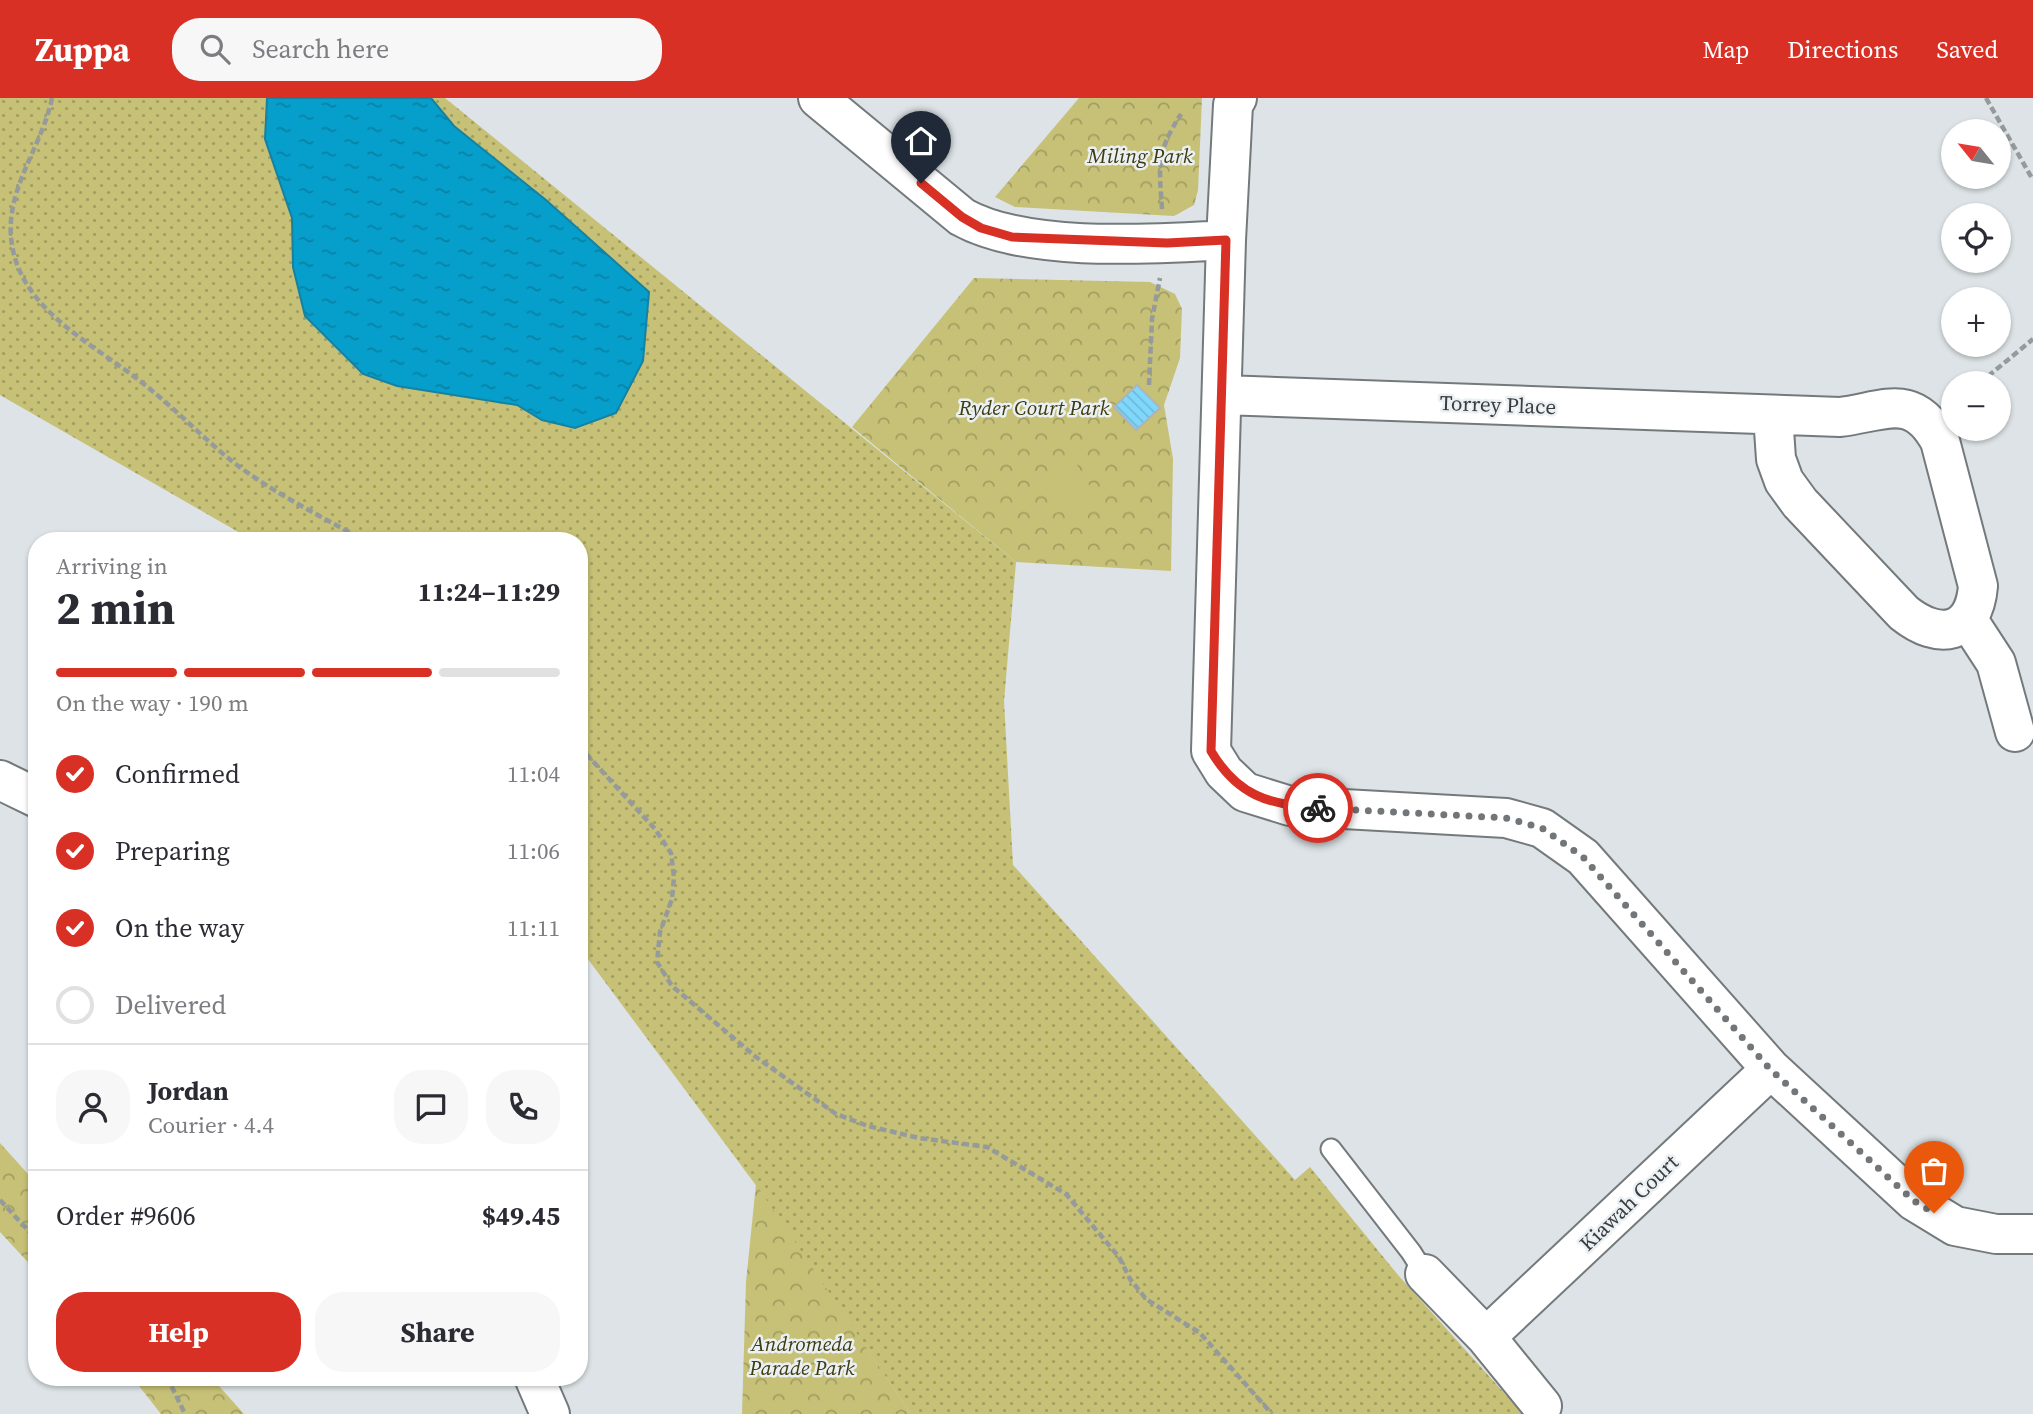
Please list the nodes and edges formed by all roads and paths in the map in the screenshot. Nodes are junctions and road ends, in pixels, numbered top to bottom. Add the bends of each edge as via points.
1 (52, 98) edge
2 (818, 98) edge
3 (1237, 98) edge
4 (1986, 98) edge
5 (1181, 114) dead end
6 (2033, 180) edge
7 (1163, 212) dead end
8 (1226, 240) junction
9 (1160, 271) dead end
10 (2033, 339) edge
11 (1994, 371) edge
12 (1149, 385) dead end
13 (1223, 395) junction
14 (1773, 415) junction
15 (350, 532) edge
16 (1968, 620) junction
17 (2015, 732) dead end
18 (588, 756) edge
19 (0, 780) edge
20 (28, 794) edge
21 (1770, 1069) junction
22 (1331, 1149) dead end
23 (0, 1200) edge
24 (28, 1230) edge
25 (2033, 1234) edge
26 (1425, 1274) joint
27 (1486, 1337) junction
28 (171, 1386) edge
29 (538, 1386) edge
30 (1542, 1406) dead end
31 (185, 1414) edge
32 (550, 1414) edge
33 (1272, 1414) edge

1 - 15 path via 18,186 11,218 12,244 27,287 48,310 228,457
2 - 8 street via 981,228 1012,237 1086,241
3 - 8 street
4 - 6 path
5 - 7 path via 1160,155
8 - 13 street
9 - 12 path
10 - 11 path
13 - 14 street, Torrey Place
13 - 21 street via 1211,751 1224,772 1245,792 1290,806 1506,818 1542,828 1583,857
14 - 16 street via 1776,459 1784,481 1904,613 1937,631
14 - 16 street, Torrey Place via 1840,417 1906,408 1928,419 1940,441 1978,586 1976,606
16 - 17 street via 1996,663
18 - 33 path via 671,853 672,899 660,932 657,962 672,986 836,1114 919,1138 987,1147 1066,1194 1119,1257 1146,1300 1200,1333
19 - 20 street
21 - 25 street via 1914,1201 1955,1226 1996,1234
21 - 27 street, Kiawah Court
22 - 26 lane
23 - 24 path
26 - 27 street
27 - 30 street
28 - 31 path
29 - 32 street

